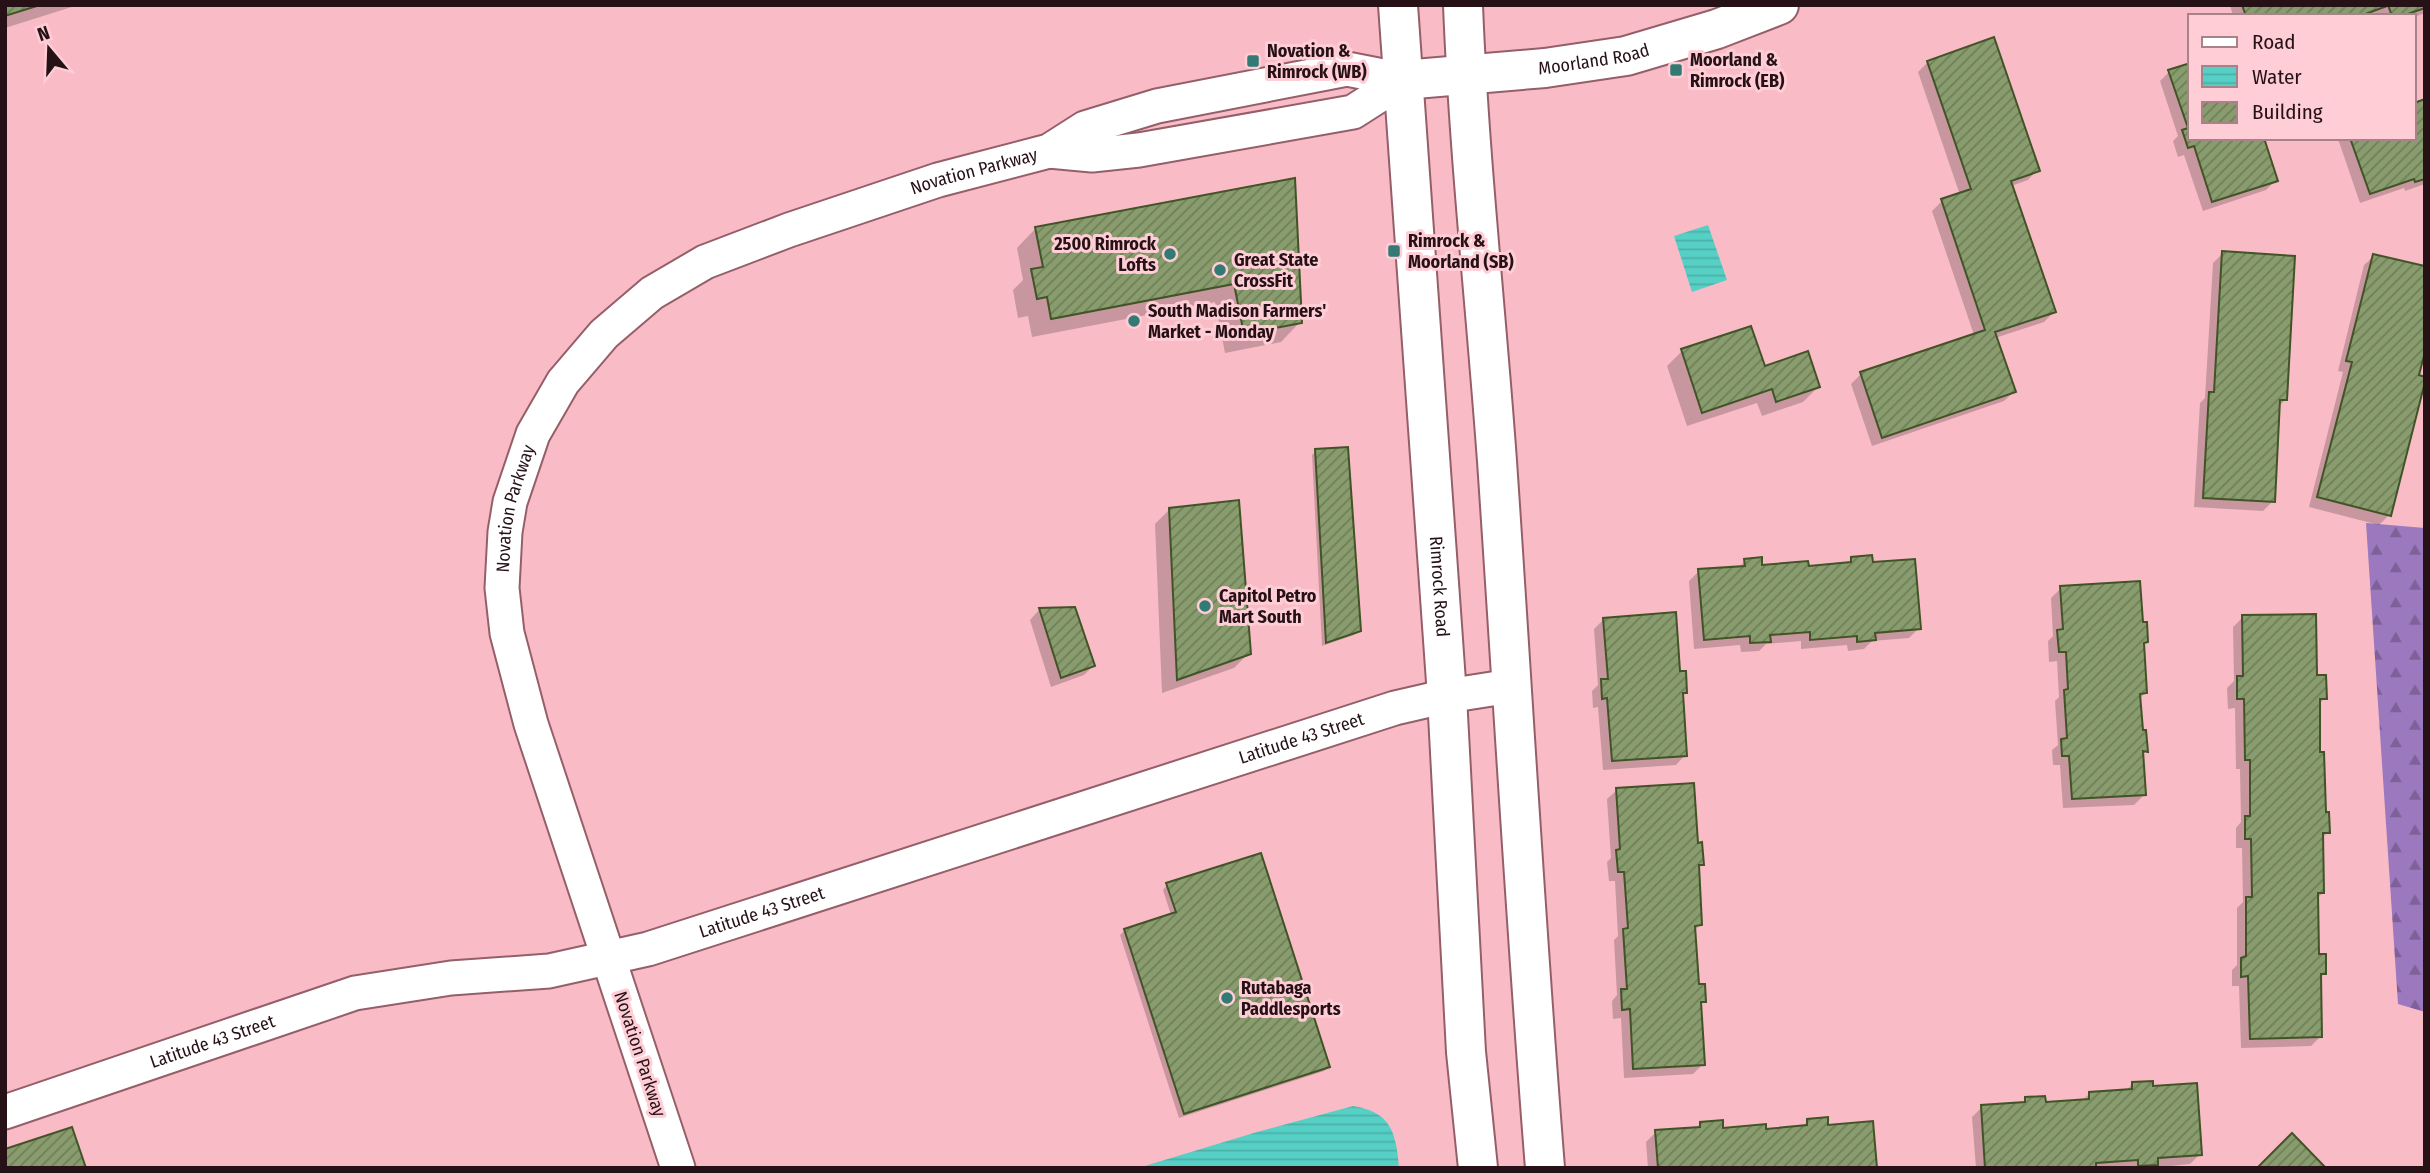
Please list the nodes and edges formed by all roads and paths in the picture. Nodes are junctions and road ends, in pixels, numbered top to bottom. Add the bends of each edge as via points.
1 (1398, 5) edge
2 (1463, 5) edge
3 (1779, 5) edge
4 (1466, 73) junction
5 (1404, 80) junction
6 (1511, 686) junction
7 (1447, 696) junction
8 (609, 959) junction
9 (5, 1112) edge
10 (678, 1168) edge
11 (1478, 1168) edge
12 (1545, 1168) edge

1 - 5 main road, Rimrock Road
2 - 4 main road
3 - 4 main road, Moorland Road via 1626,56
4 - 5 main road, Moorland Road
4 - 6 main road
5 - 7 main road, Rimrock Road
5 - 8 street, Novation Parkway via 1347,69 1157,106 1085,128 1049,150 938,180 705,262 652,293 604,334 563,382 525,456 508,512 502,588 507,633 531,724
6 - 7 street, Latitude 43 Street
6 - 12 main road
7 - 8 street, Latitude 43 Street via 1395,708
7 - 11 main road, Rimrock Road via 1466,1052
8 - 9 street, Latitude 43 Street via 549,971 451,978 355,993
8 - 10 street, Novation Parkway

